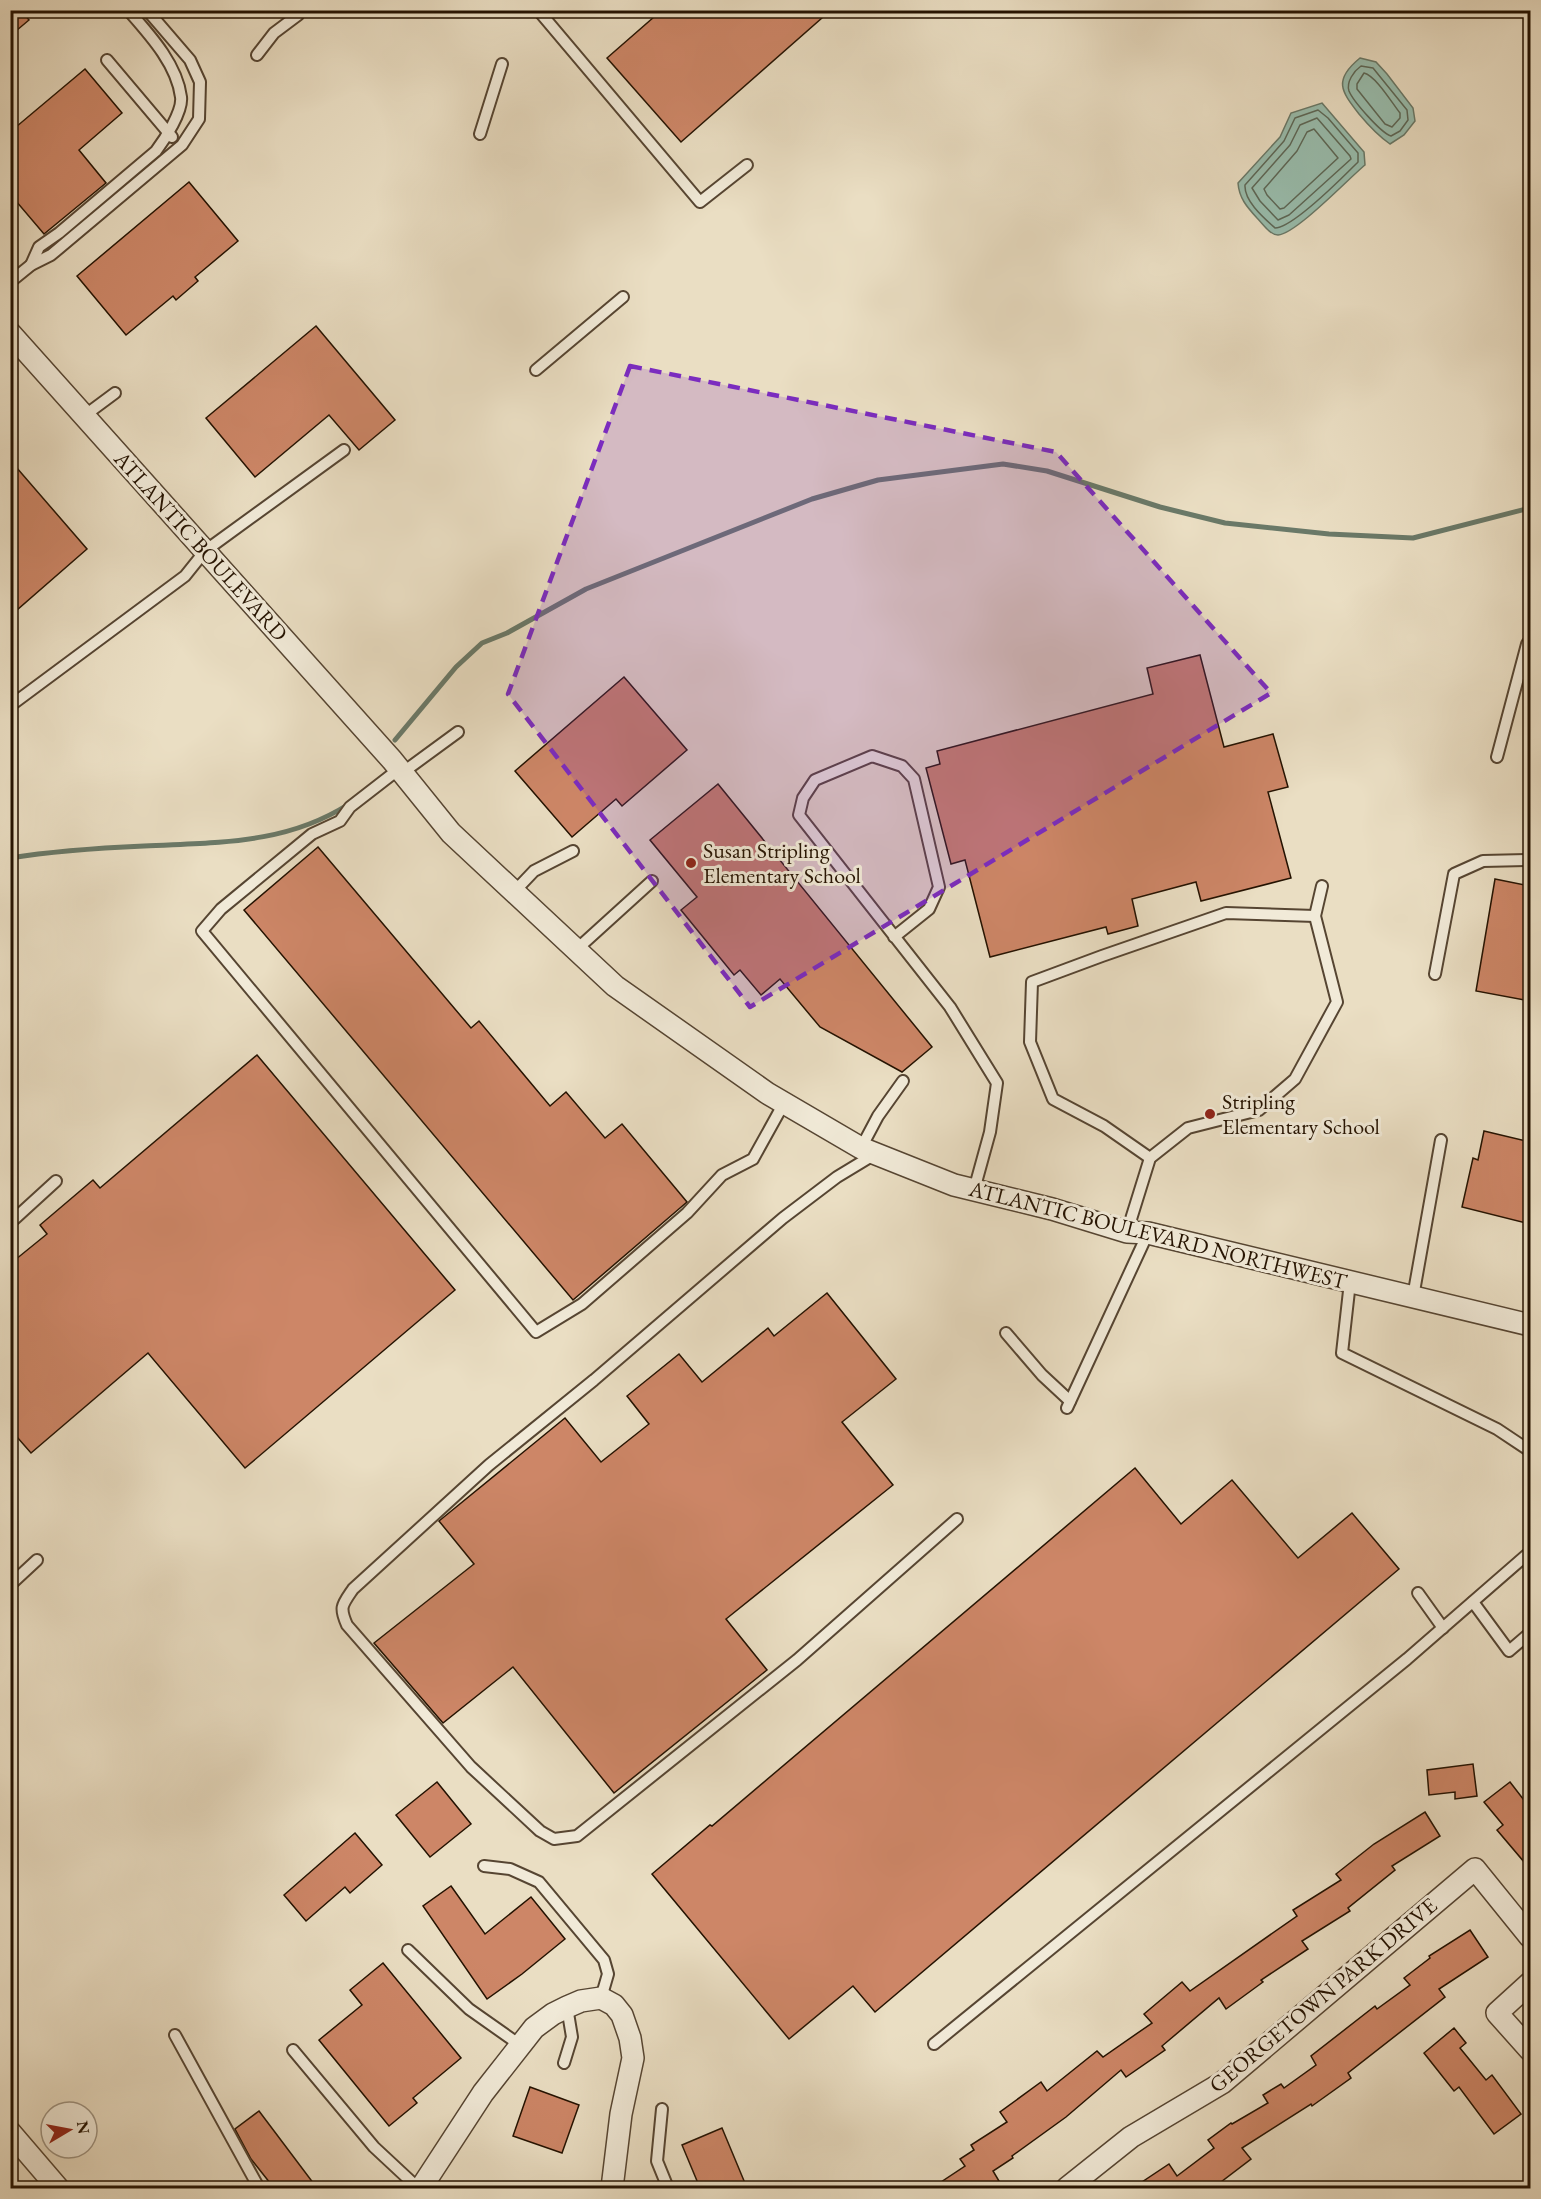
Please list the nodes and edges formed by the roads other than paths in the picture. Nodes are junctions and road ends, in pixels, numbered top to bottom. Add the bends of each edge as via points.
1 (128, 10) edge
2 (147, 10) edge
3 (538, 10) edge
4 (298, 15) dead end
5 (256, 55) dead end
6 (106, 60) dead end
7 (502, 64) dead end
8 (480, 134) dead end
9 (169, 135) junction
10 (182, 145) junction
11 (747, 165) dead end
12 (31, 264) junction
13 (10, 282) edge
14 (623, 297) dead end
15 (13, 341) edge
16 (536, 369) dead end
17 (115, 393) dead end
18 (84, 416) junction
19 (344, 450) dead end
20 (205, 551) junction
21 (1530, 640) edge
22 (1527, 662) edge
23 (10, 706) edge
24 (458, 732) dead end
25 (1497, 758) dead end
26 (398, 767) junction
27 (573, 851) dead end
28 (1530, 860) edge
29 (652, 881) dead end
30 (1322, 886) dead end
31 (514, 892) junction
32 (1315, 916) junction
33 (894, 937) junction
34 (576, 950) junction
35 (1435, 974) dead end
36 (903, 1081) dead end
37 (784, 1103) junction
38 (1441, 1140) dead end
39 (869, 1151) junction
40 (1150, 1158) junction
41 (56, 1181) dead end
42 (974, 1190) junction
43 (10, 1223) edge
44 (1138, 1232) junction
45 (1350, 1282) junction
46 (1413, 1297) junction
47 (1530, 1325) edge
48 (1006, 1332) dead end
49 (1530, 1451) edge
50 (957, 1519) dead end
51 (1530, 1552) edge
52 (37, 1560) dead end
53 (10, 1585) edge
54 (1418, 1593) dead end
55 (1473, 1602) junction
56 (1443, 1628) junction
57 (1530, 1633) edge
58 (484, 1866) dead end
59 (1530, 1937) edge
60 (408, 1950) dead end
61 (1530, 1983) edge
62 (601, 1998) junction
63 (567, 2007) junction
64 (175, 2035) dead end
65 (934, 2044) dead end
66 (520, 2045) junction
67 (293, 2050) dead end
68 (1530, 2050) edge
69 (564, 2063) dead end
70 (662, 2109) dead end
71 (10, 2132) edge
72 (57, 2188) edge
73 (259, 2188) edge
74 (419, 2188) edge
75 (612, 2188) edge
76 (668, 2188) edge
77 (1067, 2188) edge

1 - 9 lane via 174,73 182,99
2 - 10 lane via 190,60 200,82 199,119
3 - 11 lane via 700,202
4 - 5 lane via 274,33
6 - 9 lane
7 - 8 lane
9 - 10 lane
9 - 12 lane via 156,151 39,247
10 - 12 lane via 51,255
12 - 13 lane
14 - 16 lane
15 - 18 street, ATLANTIC BOULEVARD
17 - 18 lane
18 - 20 street, ATLANTIC BOULEVARD
19 - 20 lane
20 - 23 lane via 185,576
20 - 26 street, ATLANTIC BOULEVARD
21 - 22 lane
22 - 25 lane
24 - 26 lane
26 - 31 street, ATLANTIC BOULEVARD NORTHWEST via 451,833
26 - 37 lane via 350,807 340,821 312,834 221,909 202,931 536,1332 582,1304 687,1213 722,1175 753,1159
27 - 31 lane via 534,871
28 - 35 lane via 1483,861 1454,874
29 - 34 lane
30 - 32 lane
31 - 34 street, ATLANTIC BOULEVARD NORTHWEST
32 - 40 lane via 1337,1002 1295,1079 1259,1110 1188,1128
32 - 40 lane via 1226,913 1032,982 1030,1042 1053,1099 1104,1126
33 - 33 lane via 929,909 939,887 914,779 902,766 872,756 814,780 803,798 799,815
33 - 42 lane via 950,1007 997,1083 990,1132
34 - 37 street, ATLANTIC BOULEVARD NORTHWEST via 615,986
36 - 39 lane via 878,1116
37 - 39 street, ATLANTIC BOULEVARD NORTHWEST
38 - 46 lane
39 - 42 street, ATLANTIC BOULEVARD NORTHWEST
39 - 50 lane via 783,1218 489,1465 353,1589 342,1604 342,1614 347,1625 471,1767 540,1832 554,1839 566,1839 577,1836 797,1660
40 - 44 lane
41 - 43 lane
42 - 44 street, ATLANTIC BOULEVARD NORTHWEST
44 - 45 street, ATLANTIC BOULEVARD NORTHWEST
44 - 48 lane via 1069,1405
45 - 46 street, ATLANTIC BOULEVARD NORTHWEST
45 - 49 lane via 1342,1353 1497,1429
46 - 47 street, ATLANTIC BOULEVARD NORTHWEST
51 - 55 lane
52 - 53 lane
54 - 56 lane
55 - 56 lane
55 - 57 lane via 1509,1651
56 - 65 lane
58 - 62 lane via 510,1869 539,1882 604,1960 608,1974
59 - 77 street, GEORGETOWN PARK DRIVE via 1475,1869 1222,2083 1131,2137
60 - 66 lane via 469,2009
61 - 68 street via 1497,2013
62 - 63 street
62 - 75 street via 622,2015 633,2058
63 - 66 street via 534,2028
63 - 69 lane via 572,2037
64 - 73 lane
66 - 74 street
67 - 74 lane via 374,2147
70 - 76 lane via 657,2161
71 - 72 street

